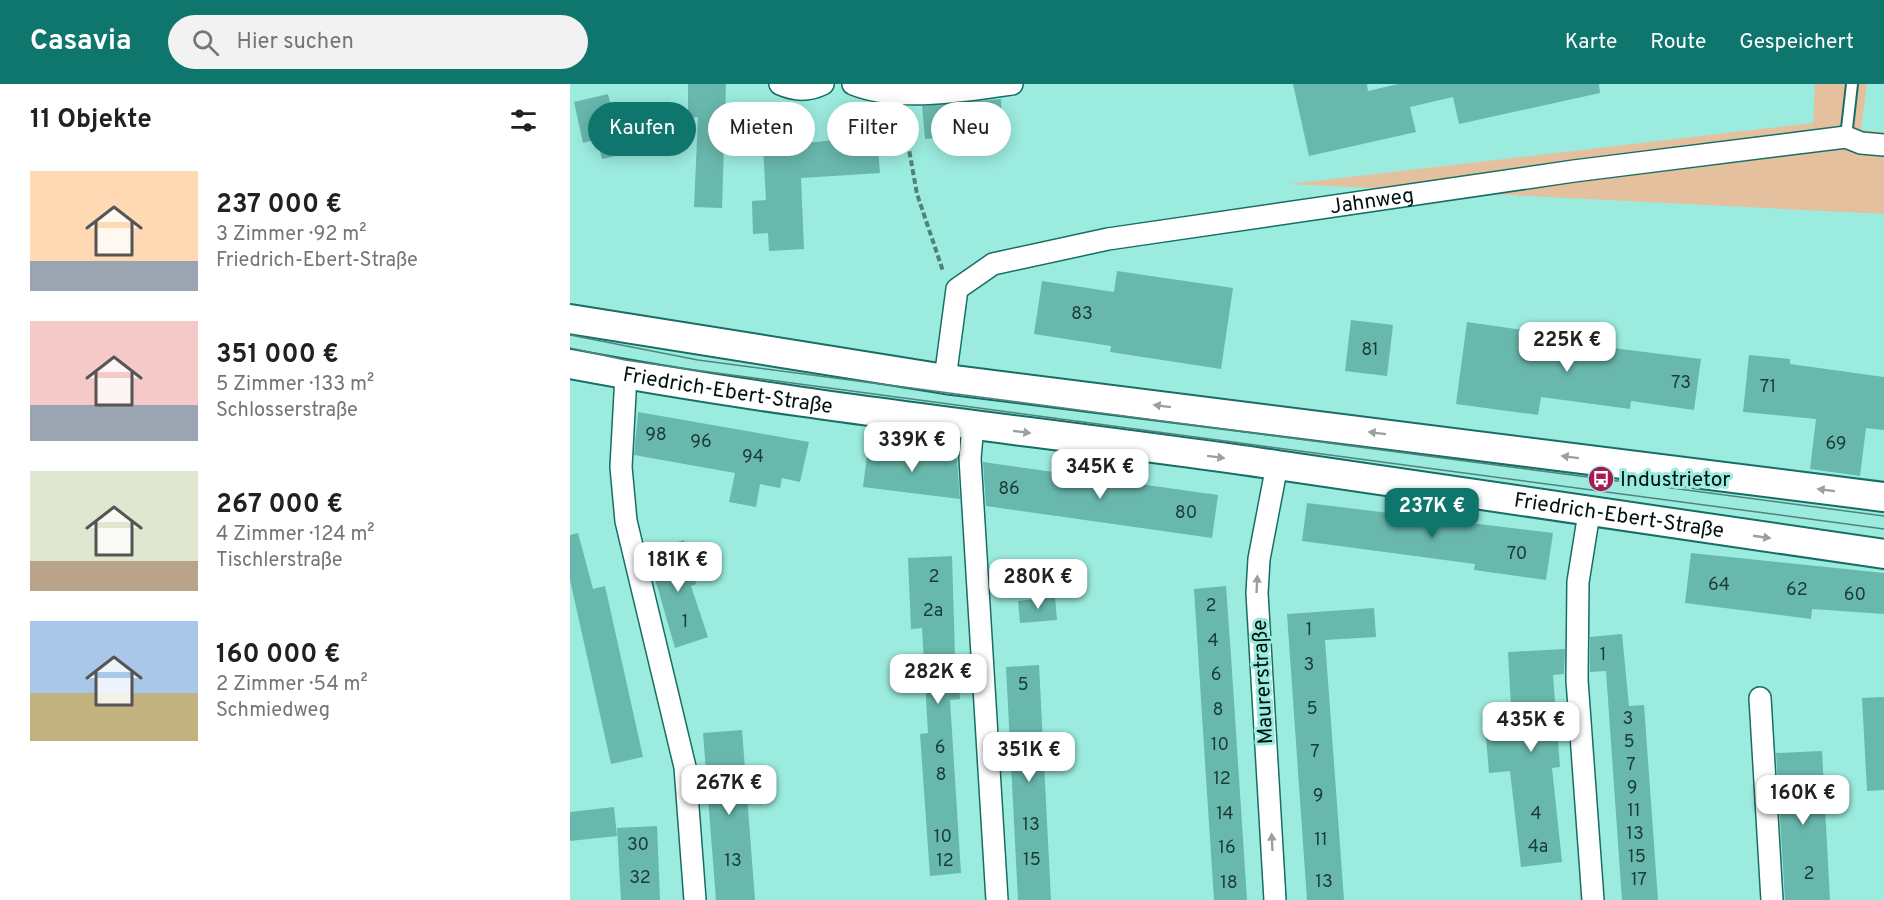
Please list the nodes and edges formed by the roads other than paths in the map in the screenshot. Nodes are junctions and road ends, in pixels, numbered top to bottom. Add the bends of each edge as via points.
1 (780, 84) edge
2 (824, 84) edge
3 (853, 84) edge
4 (1012, 84) edge
5 (1852, 84) edge
6 (1846, 137) junction
7 (1884, 145) edge
8 (570, 319) edge
9 (570, 364) edge
10 (626, 375) junction
11 (945, 379) junction
12 (973, 425) junction
13 (1277, 465) junction
14 (1884, 497) edge
15 (1589, 513) junction
16 (1884, 554) edge
17 (1760, 699) dead end
18 (695, 900) edge
19 (997, 900) edge
20 (1275, 900) edge
21 (1593, 900) edge
22 (1772, 900) edge

1 - 2 street via 793,89 812,89
3 - 4 street via 874,91 899,92 963,92
5 - 6 lane
6 - 7 street, Jahnweg
6 - 11 street, Jahnweg via 1574,171 1108,239 993,264 957,289
8 - 11 main road, Friedrich-Ebert-Straße
9 - 10 main road, Friedrich-Ebert-Straße
10 - 12 main road, Friedrich-Ebert-Straße
10 - 18 street via 621,467 626,522 685,767
14 -> 11 main road, Friedrich-Ebert-Straße
12 -> 13 main road, Friedrich-Ebert-Straße
12 - 19 street via 971,470
13 - 15 main road, Friedrich-Ebert-Straße
20 -> 13 street, Maurerstraße via 1257,593 1259,559
15 -> 16 main road, Friedrich-Ebert-Straße
15 - 21 street via 1578,582 1577,680
17 - 22 street

